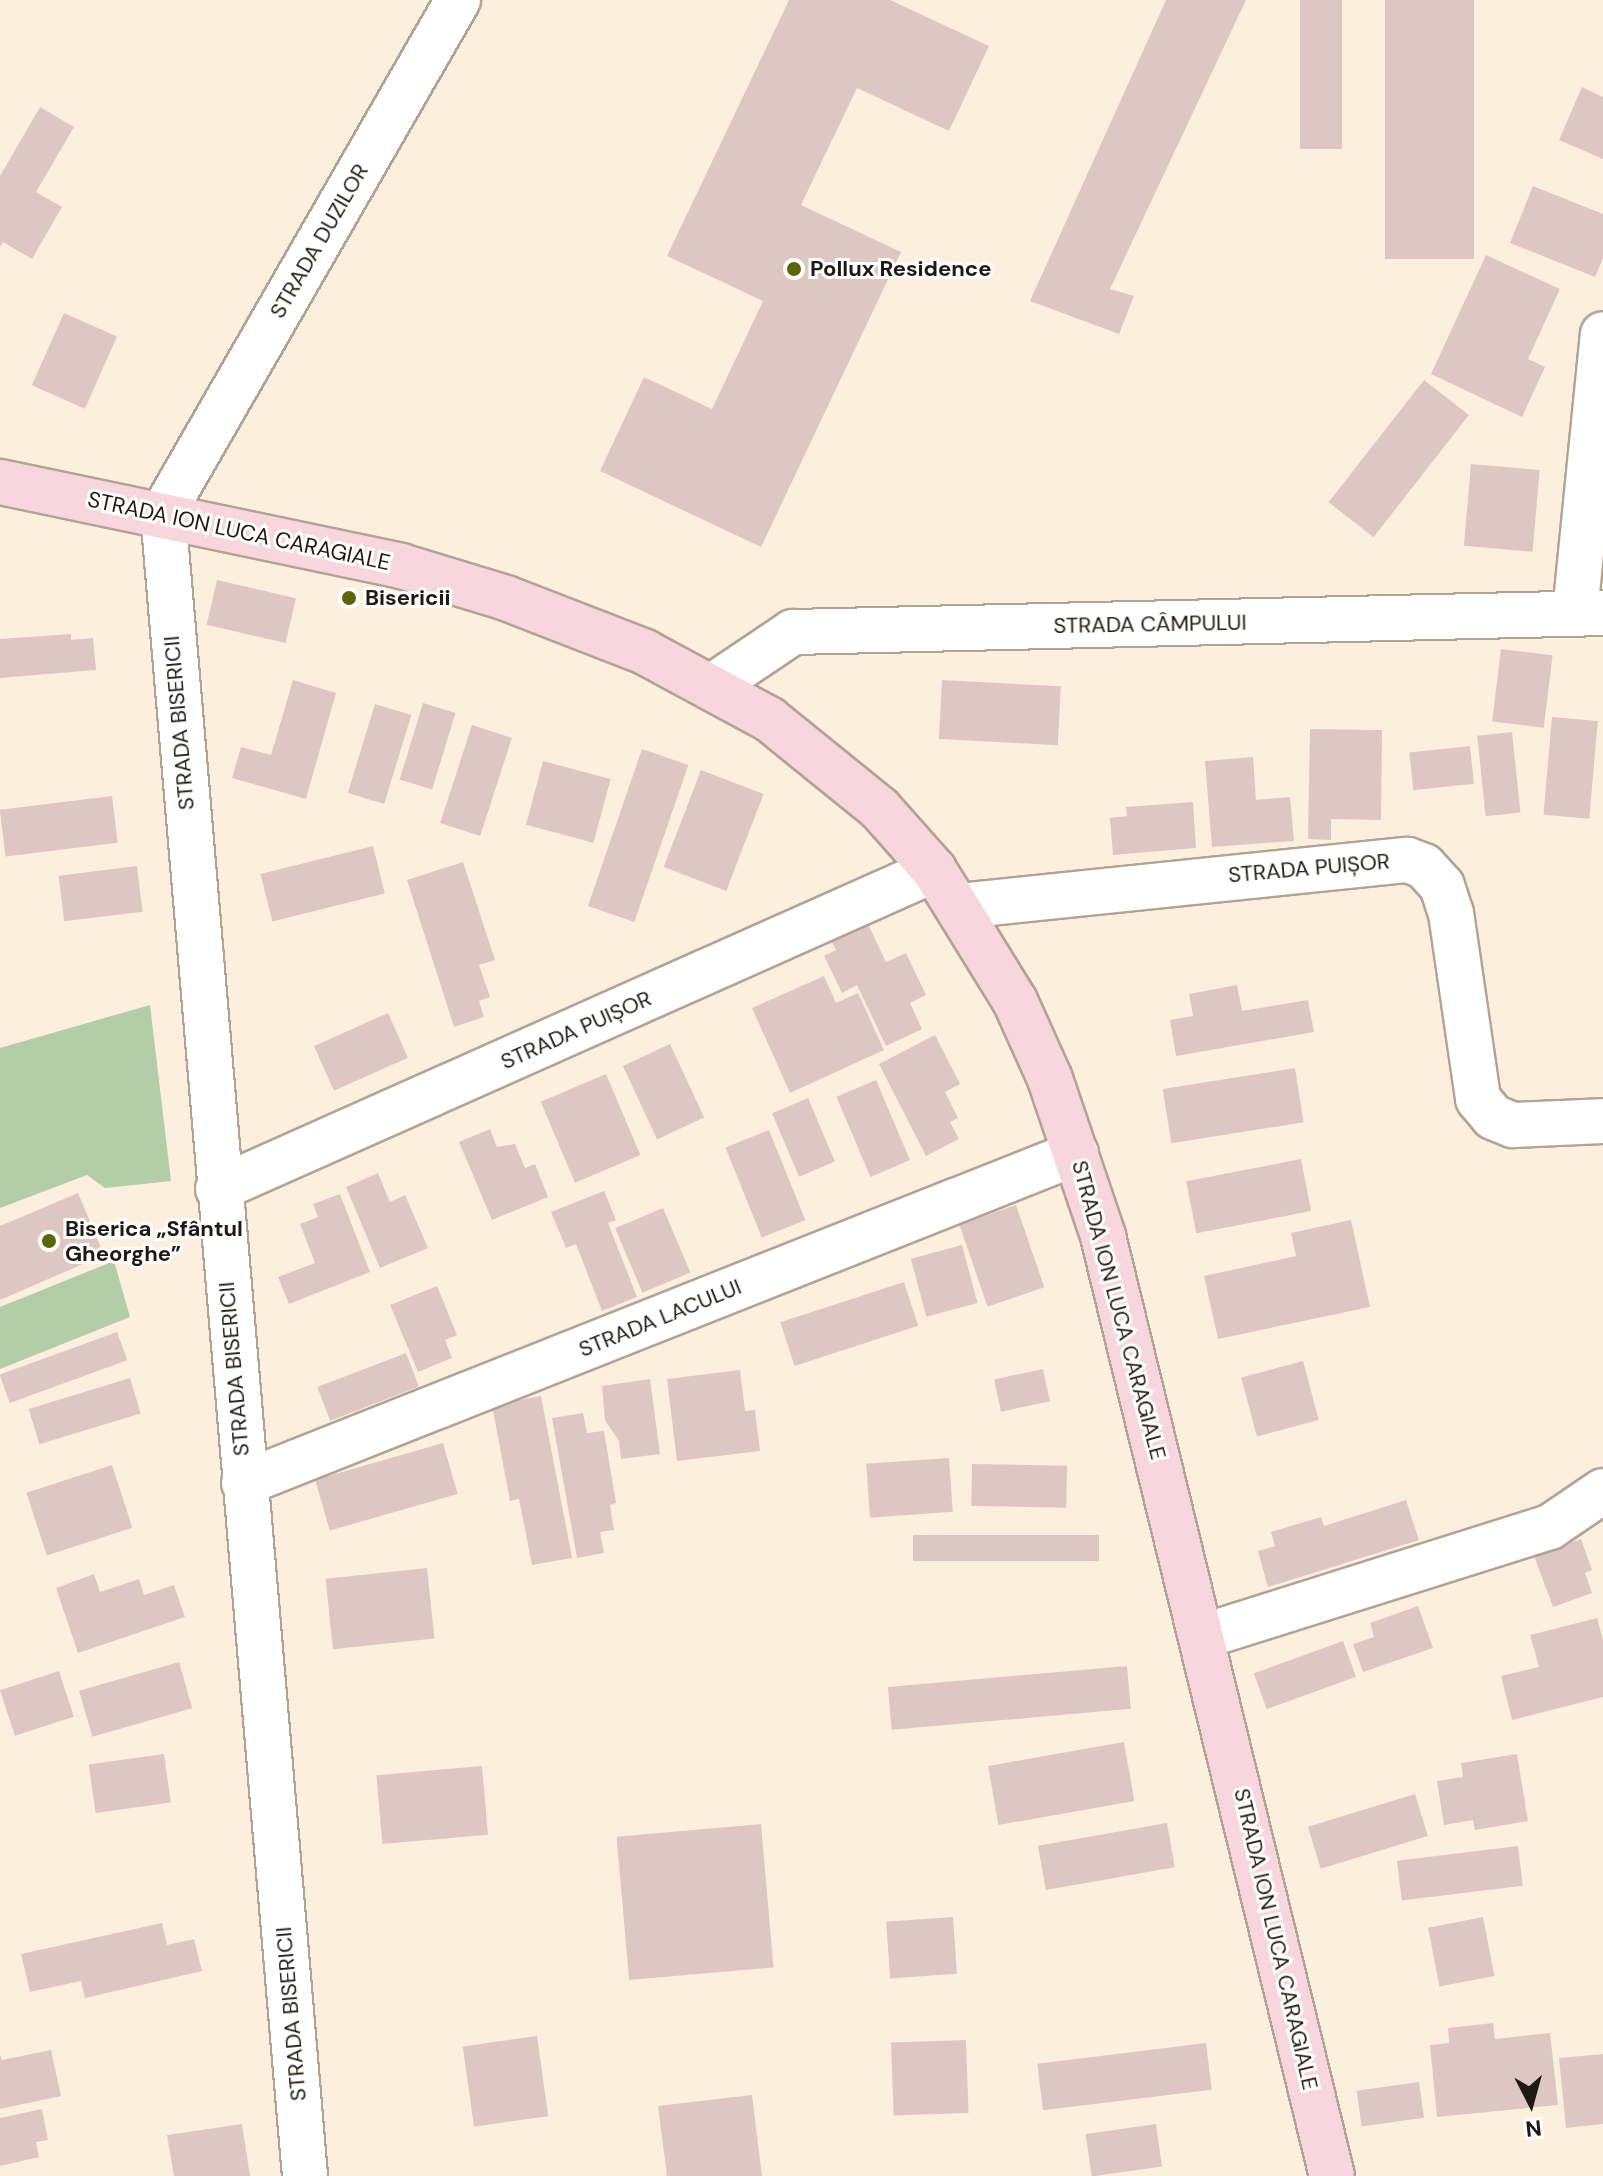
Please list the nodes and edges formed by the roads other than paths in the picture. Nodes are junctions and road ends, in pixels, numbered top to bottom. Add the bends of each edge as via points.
1 (458, 0) edge
2 (1603, 334) edge
3 (0, 482) edge
4 (171, 498) junction
5 (1589, 613) edge
6 (714, 685) junction
7 (934, 870) junction
8 (960, 906) junction
9 (1603, 1121) edge
10 (1076, 1153) junction
11 (218, 1189) junction
12 (244, 1483) junction
13 (1603, 1491) edge
14 (1204, 1636) junction
15 (305, 2176) edge
16 (1332, 2176) edge

1 - 4 street, STRADA DUZILOR
2 - 5 street
3 - 4 main road, STRADA ION LUCA CARAGIALE
4 - 6 main road, STRADA ION LUCA CARAGIALE via 472,587 591,630
4 - 11 street, STRADA BISERICII
5 - 6 street, STRADA CÂMPULUI via 793,632
6 - 7 main road, STRADA ION LUCA CARAGIALE via 822,759 880,809
7 - 8 main road, STRADA ION LUCA CARAGIALE
7 - 11 street, STRADA PUIȘOR
8 - 9 street, STRADA PUIȘOR via 1408,860 1424,866 1442,886 1451,913 1478,1099 1493,1117 1513,1125
8 - 10 main road, STRADA ION LUCA CARAGIALE via 1015,1001
10 - 12 street, STRADA LACULUI
10 - 14 main road, STRADA ION LUCA CARAGIALE via 1127,1323
11 - 12 street, STRADA BISERICII
12 - 15 street, STRADA BISERICII
13 - 14 street via 1550,1527
14 - 16 main road, STRADA ION LUCA CARAGIALE

